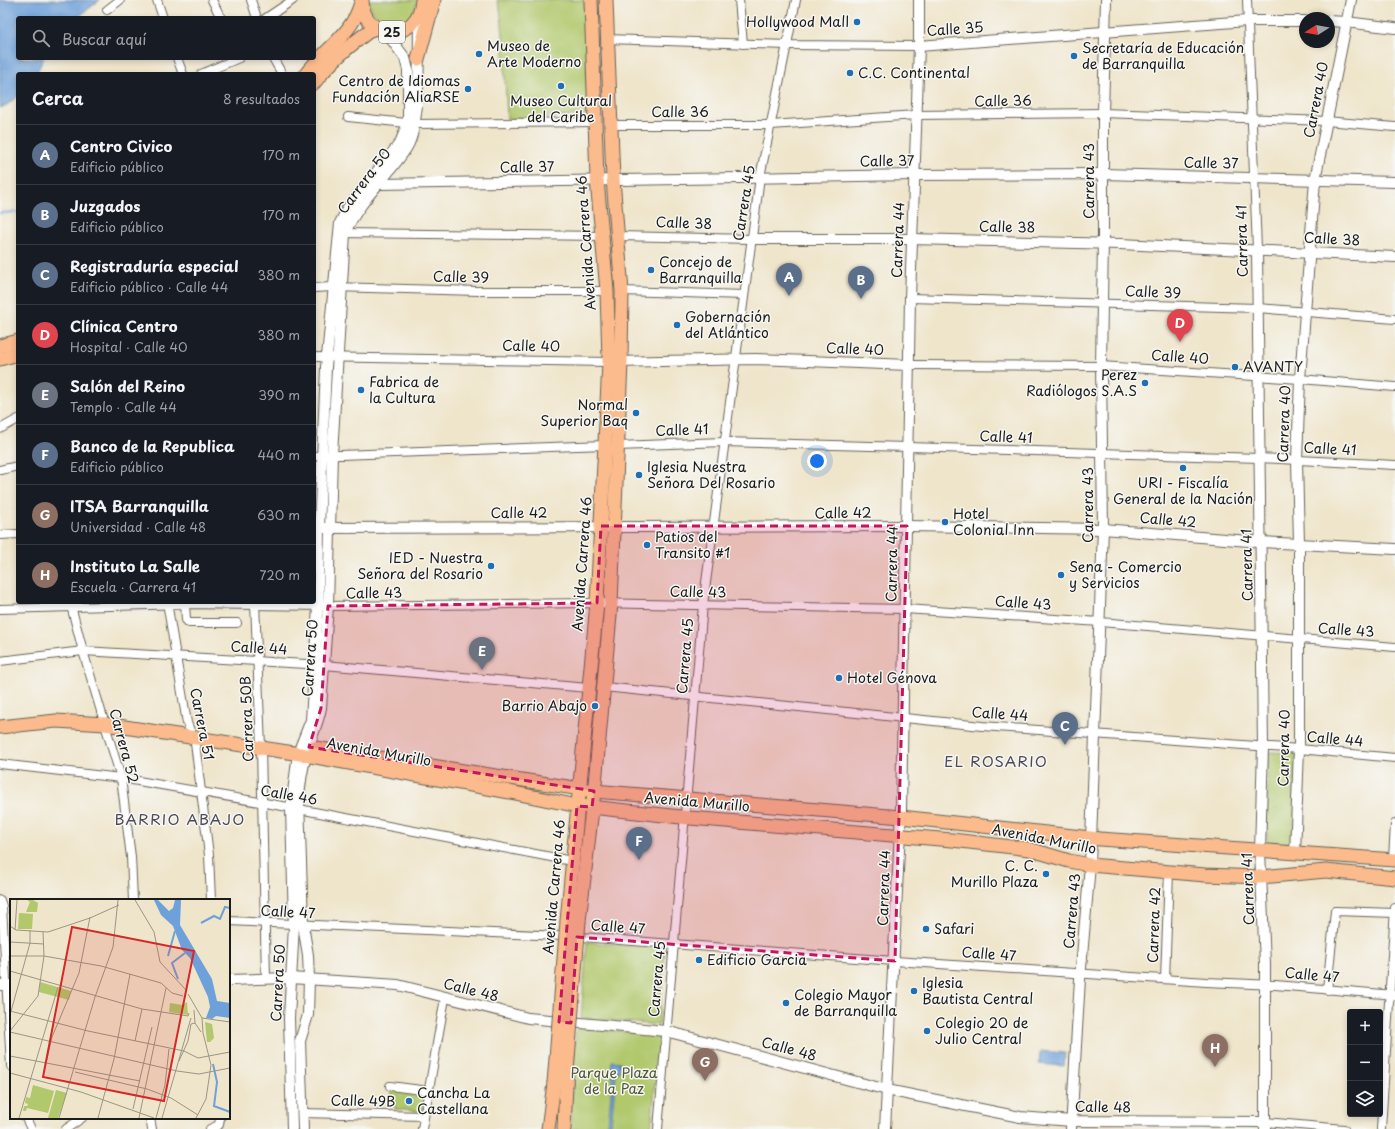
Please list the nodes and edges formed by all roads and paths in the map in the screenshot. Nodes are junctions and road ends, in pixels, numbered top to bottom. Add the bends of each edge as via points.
1 (120, 0) edge
2 (157, 0) edge
3 (212, 0) edge
4 (251, 0) edge
5 (293, 0) edge
6 (361, 0) edge
7 (422, 0) edge
8 (434, 0) edge
9 (591, 0) edge
10 (606, 0) edge
11 (739, 0) edge
12 (796, 0) edge
13 (918, 0) edge
14 (1106, 0) edge
15 (1247, 0) edge
16 (1351, 0) edge
17 (107, 10) dead end
18 (420, 15) junction
19 (162, 16) edge
20 (220, 16) edge
21 (256, 16) edge
22 (269, 16) edge
23 (1247, 21) junction
24 (1299, 21) edge
25 (1335, 22) edge
26 (1346, 22) junction
27 (1395, 28) edge
28 (380, 29) junction
29 (1105, 32) junction
30 (607, 39) junction
31 (743, 44) junction
32 (787, 45) junction
33 (919, 46) junction
34 (418, 59) junction
35 (178, 60) edge
36 (234, 60) edge
37 (274, 60) edge
38 (182, 72) edge
39 (206, 72) edge
40 (281, 72) edge
41 (308, 72) edge
42 (316, 80) edge
43 (1103, 113) junction
44 (916, 115) junction
45 (348, 117) dead end
46 (1252, 118) junction
47 (1326, 121) junction
48 (595, 122) junction
49 (412, 124) junction
50 (612, 125) junction
51 (771, 125) junction
52 (1395, 127) edge
53 (914, 174) junction
54 (1103, 174) junction
55 (760, 177) junction
56 (1254, 178) junction
57 (613, 179) junction
58 (597, 180) junction
59 (1315, 180) junction
60 (1395, 182) edge
61 (379, 184) junction
62 (342, 233) junction
63 (603, 236) junction
64 (619, 236) junction
65 (751, 239) junction
66 (912, 239) junction
67 (1103, 243) junction
68 (1257, 250) junction
69 (1309, 252) junction
70 (1395, 257) edge
71 (338, 287) junction
72 (316, 288) edge
73 (607, 291) junction
74 (622, 292) junction
75 (744, 295) junction
76 (910, 298) junction
77 (1102, 303) junction
78 (1257, 308) junction
79 (1305, 312) junction
80 (1395, 319) edge
81 (16, 342) edge
82 (0, 346) edge
83 (16, 355) edge
84 (327, 356) junction
85 (339, 356) junction
86 (316, 357) edge
87 (0, 359) edge
88 (736, 359) junction
89 (615, 362) junction
90 (909, 365) junction
91 (1101, 366) junction
92 (1258, 377) junction
93 (1300, 379) junction
94 (1395, 387) edge
95 (16, 420) edge
96 (0, 429) edge
97 (724, 442) junction
98 (611, 445) junction
99 (908, 447) junction
100 (1102, 453) junction
101 (318, 455) edge
102 (332, 455) junction
103 (1259, 458) junction
104 (1297, 460) junction
105 (16, 466) edge
106 (1395, 466) edge
107 (0, 470) edge
108 (607, 526) junction
109 (907, 526) junction
110 (713, 527) junction
111 (316, 528) edge
112 (330, 528) junction
113 (1103, 529) junction
114 (16, 534) edge
115 (0, 535) edge
116 (1261, 542) junction
117 (1299, 543) junction
118 (1395, 549) edge
119 (596, 603) junction
120 (167, 604) edge
121 (185, 604) junction
122 (255, 604) edge
123 (611, 604) junction
124 (71, 605) edge
125 (703, 605) junction
126 (323, 606) junction
127 (0, 609) edge
128 (905, 609) junction
129 (1100, 622) junction
130 (238, 623) dead end
131 (1262, 636) junction
132 (1299, 639) junction
133 (1395, 646) edge
134 (83, 651) junction
135 (177, 657) junction
136 (258, 660) junction
137 (0, 661) edge
138 (319, 664) junction
139 (604, 687) junction
140 (588, 688) junction
141 (695, 695) junction
142 (0, 718) edge
143 (903, 718) junction
144 (104, 720) junction
145 (0, 727) edge
146 (192, 732) junction
147 (1095, 733) junction
148 (261, 743) junction
149 (1263, 747) junction
150 (1299, 749) junction
151 (303, 750) junction
152 (1395, 758) edge
153 (0, 764) edge
154 (121, 778) junction
155 (578, 788) junction
156 (594, 790) junction
157 (200, 792) junction
158 (686, 800) junction
159 (262, 804) junction
160 (577, 806) junction
161 (592, 807) junction
162 (295, 809) junction
163 (608, 809) junction
164 (901, 817) junction
165 (684, 818) junction
166 (591, 822) junction
167 (1395, 824) edge
168 (900, 835) junction
169 (1090, 838) junction
170 (1260, 851) junction
171 (1295, 853) junction
172 (572, 860) junction
173 (1394, 860) edge
174 (1090, 865) junction
175 (1169, 872) junction
176 (1261, 877) junction
177 (1395, 878) edge
178 (133, 899) edge
179 (211, 899) edge
180 (1, 904) edge
181 (1395, 908) edge
182 (1395, 913) edge
183 (574, 917) junction
184 (230, 922) edge
185 (265, 924) junction
186 (299, 925) junction
187 (561, 936) junction
188 (581, 937) junction
189 (673, 944) junction
190 (292, 961) junction
191 (895, 961) junction
192 (308, 964) junction
193 (1081, 973) junction
194 (290, 978) junction
195 (266, 979) junction
196 (309, 979) junction
197 (1165, 979) junction
198 (230, 980) edge
199 (1264, 984) junction
200 (6, 985) edge
201 (290, 990) junction
202 (1327, 990) junction
203 (308, 991) junction
204 (1393, 994) edge
205 (445, 998) junction
206 (554, 1022) junction
207 (575, 1024) junction
208 (666, 1032) junction
209 (10, 1050) edge
210 (560, 1084) junction
211 (390, 1086) dead end
212 (887, 1090) junction
213 (429, 1091) junction
214 (302, 1113) junction
215 (424, 1116) junction
216 (26, 1119) edge
217 (81, 1119) edge
218 (150, 1119) edge
219 (219, 1122) edge
220 (1071, 1125) edge
221 (549, 1126) edge
222 (564, 1126) edge
223 (1265, 1126) edge
224 (70, 1128) edge
225 (31, 1129) edge
226 (152, 1129) edge
227 (210, 1129) edge
228 (292, 1129) edge
229 (302, 1129) edge
230 (422, 1129) edge
231 (658, 1129) edge
232 (885, 1129) edge
233 (1344, 1129) edge
234 (1381, 1129) edge

1 - 17 street
2 - 19 street
3 - 20 street
4 - 21 street
5 - 22 street
6 - 28 main road, 25 via 364,15
6 - 41 main road via 359,12 351,26
7 - 18 main road, 25
8 - 34 main road
9 - 48 main road, Avenida Carrera 46
10 - 30 main road, Avenida Carrera 46
11 - 31 street
12 - 32 street, Carrera 45
13 - 33 street, Carrera 44
14 - 29 street, Carrera 43
15 - 23 street, Carrera 41
16 - 26 street, Carrera 40
18 - 28 main road, 25 via 415,22 401,31
18 - 34 street, Carrera 50
23 - 24 street, Calle 35
23 - 29 street, Calle 35
23 - 46 street, Carrera 41
25 - 26 street
26 - 27 street
26 - 47 street, Carrera 40
28 - 42 main road via 352,44
28 - 49 street, Carrera 50 via 400,50 406,64
29 - 33 street, Calle 35
29 - 43 street, Carrera 43
30 - 31 street, Calle 35
30 - 50 main road, Avenida Carrera 46
31 - 32 street, Calle 35
32 - 33 street, Calle 35
32 - 51 street, Carrera 45
33 - 44 street, Carrera 44
34 - 49 street, Carrera 50
35 - 38 street
36 - 39 street
37 - 40 street
43 - 44 street, Calle 36
43 - 46 street, Calle 36
43 - 54 street, Carrera 43
44 - 51 street, Calle 36
44 - 53 street, Carrera 44
45 - 49 street
46 - 47 street, Calle 36
46 - 56 street, Carrera 41
47 - 52 street, Calle 36
47 - 59 street, Carrera 40
48 - 49 street
48 - 58 main road, Avenida Carrera 46
49 - 61 street, Carrera 50 via 408,146
49 - 62 street, Carrera 50 via 400,143 347,209 340,222
50 - 51 street, Calle 36
50 - 57 main road, Avenida Carrera 46
51 - 55 street, Carrera 45
53 - 54 street, Calle 37
53 - 55 street, Calle 37
53 - 66 street, Carrera 44
54 - 56 street, Calle 37
54 - 67 street, Carrera 43
55 - 57 street, Calle 37
55 - 65 street, Carrera 45
56 - 59 street, Calle 37
56 - 68 street, Carrera 41
57 - 58 street, Calle 37
57 - 64 main road, Avenida Carrera 46
58 - 61 street, Calle 37
58 - 63 main road, Avenida Carrera 46
59 - 60 street, Calle 37
59 - 69 street, Carrera 40
61 - 62 street, Carrera 50
62 - 63 street
62 - 71 street, Carrera 50
63 - 73 main road, Avenida Carrera 46
64 - 65 street, Calle 38
64 - 74 main road, Avenida Carrera 46
65 - 66 street, Calle 38
65 - 75 street, Carrera 45
66 - 67 street, Calle 38
66 - 76 street, Carrera 44
67 - 68 street, Calle 38
67 - 77 street, Carrera 43
68 - 69 street, Calle 38
68 - 78 street, Carrera 41
69 - 70 street, Calle 38
69 - 79 street, Carrera 40
71 - 72 street, Calle 39
71 - 73 street, Calle 39
71 - 84 street, Carrera 50
71 - 85 street, Carrera 50
73 - 89 main road, Avenida Carrera 46
74 - 75 street
74 - 89 main road, Avenida Carrera 46
75 - 88 street, Carrera 45
76 - 77 street, Calle 39
76 - 90 street, Carrera 44
77 - 78 street, Calle 39
77 - 91 street, Carrera 43
78 - 79 street, Calle 39
78 - 92 street, Carrera 41
79 - 80 street, Calle 39
79 - 93 street, Carrera 40
81 - 82 main road
83 - 87 main road
84 - 85 street, Calle 40
84 - 86 street, Calle 40
84 - 101 street, Carrera 50
85 - 89 street, Calle 40
85 - 102 street, Carrera 50
88 - 89 street, Calle 40
88 - 90 street, Calle 40
88 - 97 street, Carrera 45
89 - 98 main road, Avenida Carrera 46
90 - 91 street, Calle 40
90 - 99 street, Carrera 44
91 - 92 street, Calle 40
91 - 100 street, Carrera 43
92 - 93 street, Calle 40
92 - 103 street, Carrera 41
93 - 94 street, Calle 40
93 - 104 street, Carrera 40
95 - 96 street
97 - 98 street, Calle 41
97 - 99 street, Calle 41
97 - 110 street, Carrera 45
98 - 102 street, Calle 41
98 - 108 main road, Avenida Carrera 46
99 - 100 street, Calle 41
99 - 109 street, Carrera 44
100 - 103 street, Calle 41
100 - 113 street, Carrera 43
101 - 102 street, Calle 41
101 - 111 street, Carrera 50
102 - 112 street, Carrera 50
103 - 104 street, Calle 41
103 - 116 street, Carrera 41
104 - 106 street, Calle 41
104 - 117 street, Carrera 40
105 - 107 street
108 - 110 street, Calle 42
108 - 112 street, Calle 42
108 - 119 main road, Avenida Carrera 46
108 - 123 main road, Avenida Carrera 46
109 - 110 street, Calle 42
109 - 113 street, Calle 42
109 - 128 street, Carrera 44
110 - 125 street, Carrera 45
111 - 112 street, Calle 42
111 - 126 street, Carrera 50
112 - 126 street, Carrera 50
113 - 116 street, Calle 42
113 - 129 street, Carrera 43
114 - 115 street
116 - 117 street, Calle 42
116 - 131 street, Carrera 41
117 - 118 street, Calle 42
117 - 132 street, Carrera 40
119 - 123 street, Calle 43
119 - 126 street, Calle 43
119 - 140 main road, Avenida Carrera 46
120 - 121 street, Calle 43
120 - 124 street, Calle 43
120 - 135 street, Carrera 51
121 - 122 street, Calle 43
121 - 130 street via 186,620 189,623
122 - 126 street, Calle 43
122 - 136 street, Carrera 50B
123 - 125 street, Calle 43
123 - 139 main road, Avenida Carrera 46
124 - 127 street, Calle 43
124 - 134 street, Carrera 52
125 - 128 street, Calle 43
125 - 141 street, Carrera 45
126 - 138 street, Carrera 50
128 - 129 street, Calle 43
128 - 143 street, Carrera 44
129 - 131 street, Calle 43
129 - 147 street, Carrera 43
131 - 132 street, Calle 43
131 - 149 street, Carrera 41
132 - 133 street, Calle 43
132 - 150 street, Carrera 40
134 - 135 street, Calle 44
134 - 137 street, Calle 44
134 - 144 street, Carrera 52
135 - 136 street, Calle 44
135 - 146 street, Carrera 51 via 187,723
136 - 138 street, Calle 44
136 - 148 street, Carrera 50B
138 - 140 street, Calle 44
138 - 151 street, Carrera 50 via 318,722
139 - 141 street, Calle 44
139 - 156 main road, Avenida Carrera 46
140 - 155 main road, Avenida Carrera 46
141 - 143 street, Calle 44
141 - 158 street, Carrera 45
142 - 144 main road, Avenida Murillo via 55,713
143 - 147 street, Calle 44
143 - 164 street, Carrera 44
144 - 145 main road, Avenida Murillo via 56,721
144 - 146 main road, Avenida Murillo
144 - 154 street, Carrera 52
146 - 148 main road, Avenida Murillo
146 - 157 street, Carrera 51
147 - 149 street, Calle 44
147 - 169 street, Carrera 43
148 - 151 main road, Avenida Murillo
148 - 159 street, Carrera 50B
149 - 150 street, Calle 44
149 - 170 street, Carrera 41
150 - 152 street, Calle 44
150 - 171 street, Carrera 40
151 - 155 main road, Avenida Murillo
151 - 160 main road, Avenida Murillo
151 - 162 street, Carrera 50
153 - 154 street, Calle 46
154 - 157 street, Calle 46
154 - 178 street, Carrera 52 via 131,857
155 - 156 main road, Avenida Murillo
155 - 160 main road, Avenida Carrera 46
156 - 158 main road, Avenida Murillo
156 - 161 main road, Avenida Carrera 46
157 - 159 street, Calle 46
157 - 179 street, Carrera 51 via 209,855
158 - 164 main road, Avenida Murillo
158 - 165 street, Carrera 45
159 - 162 street, Calle 46
159 - 185 street, Carrera 50B
160 - 161 main road, Avenida Murillo
160 - 172 main road, Avenida Carrera 46
161 - 163 main road, Avenida Murillo
161 - 166 main road, Avenida Carrera 46
162 - 172 street, Calle 46
162 - 186 street, Carrera 50
163 - 165 main road, Avenida Murillo
163 - 166 main road via 597,814
164 - 168 street, Carrera 44
164 - 169 main road, Avenida Murillo
165 - 168 main road, Avenida Murillo
165 - 189 street, Carrera 45
166 - 183 main road, Avenida Carrera 46
167 - 173 street
168 - 174 main road, Avenida Murillo via 1017,847
168 - 191 street, Carrera 44
169 - 170 main road, Avenida Murillo
169 - 174 street, Carrera 43
170 - 171 main road, Avenida Murillo
170 - 176 street, Carrera 41
171 - 173 main road, Avenida Murillo
172 - 183 main road, Avenida Carrera 46
174 - 175 main road, Avenida Murillo
174 - 193 street, Carrera 43
175 - 176 main road, Avenida Murillo
175 - 197 street, Carrera 42
176 - 177 main road, Avenida Murillo via 1326,872
176 - 199 street, Carrera 41
180 - 200 street
181 - 182 street
182 - 202 street via 1335,911
182 - 204 street
183 - 187 street via 563,917
183 - 188 street via 583,919
183 - 210 main road, Avenida Carrera 46, bridge
184 - 185 street, Calle 47
185 - 186 street, Calle 47
185 - 195 street, Carrera 50B
186 - 187 street, Calle 47
186 - 190 street, Carrera 50
186 - 192 street, Carrera 50
187 - 206 street
188 - 189 street, Calle 47
188 - 207 street
189 - 191 street, Calle 47
189 - 208 street, Carrera 45
190 - 192 street via 299,969
190 - 194 street, Carrera 50
191 - 193 street, Calle 47
191 - 212 street, Carrera 44
192 - 196 street, Carrera 50
193 - 197 street, Calle 47
193 - 220 street, Carrera 43
194 - 195 street, Calle 48
194 - 196 street, Calle 48
194 - 201 street, Carrera 50
195 - 198 street, Calle 48
196 - 203 street, Carrera 50
196 - 205 street, Calle 48 via 398,985
197 - 199 street, Calle 47
199 - 202 street, Calle 47
199 - 223 street, Carrera 41
200 - 209 street
201 - 203 street via 300,984
201 - 228 street, Carrera 50
202 - 204 street, Calle 47
203 - 214 street, Carrera 50 via 308,1015 300,1041
204 - 234 street
205 - 206 street, Calle 48
205 - 213 street
206 - 207 street, Calle 48
206 - 221 street via 547,1097
207 - 208 street, Calle 48
207 - 222 street
208 - 212 street, Calle 48
208 - 231 street, Carrera 45
210 - 221 main road, Avenida Carrera 46
210 - 222 main road, Avenida Carrera 46
211 - 213 street
212 - 220 street, Calle 48
212 - 232 street, Carrera 44
213 - 215 street
214 - 215 street, Calle 49B
214 - 229 street, Carrera 50
215 - 230 street
216 - 225 street
217 - 224 street
218 - 226 street
219 - 227 street
220 - 223 street, Calle 48
223 - 233 street, Calle 48

